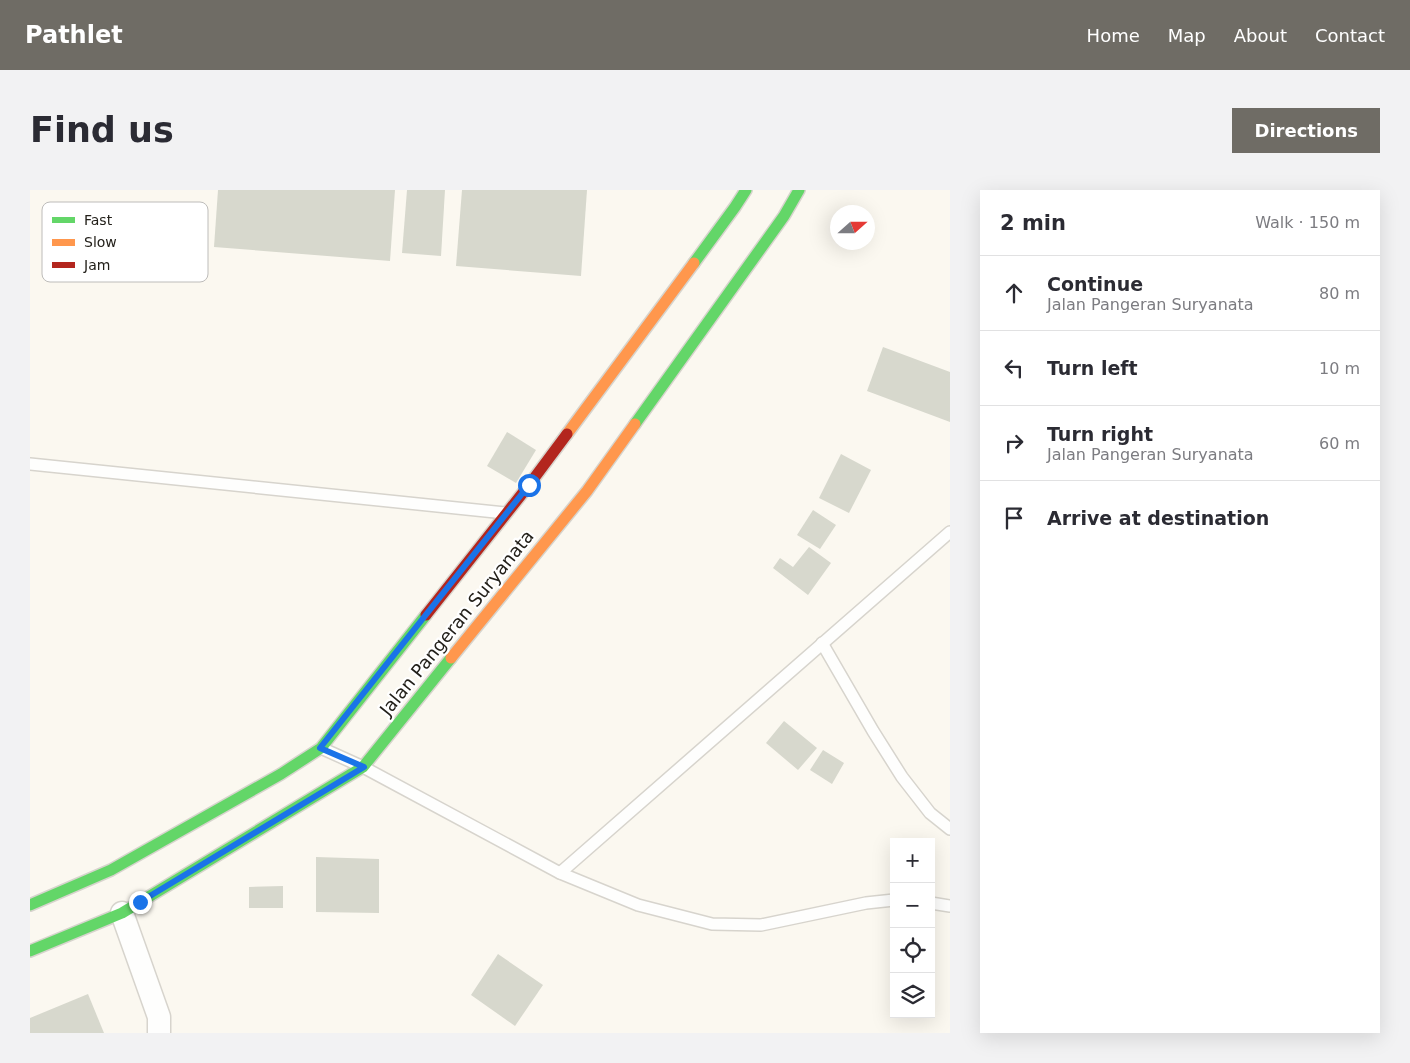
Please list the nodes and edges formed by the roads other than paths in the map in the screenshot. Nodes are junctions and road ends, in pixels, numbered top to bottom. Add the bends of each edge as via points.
1 (746, 190) edge
2 (799, 190) edge
3 (30, 464) edge
4 (507, 513) junction
5 (950, 532) edge
6 (822, 643) junction
7 (320, 748) junction
8 (364, 767) junction
9 (950, 829) edge
10 (560, 873) junction
11 (890, 900) edge
12 (935, 904) edge
13 (30, 905) edge
14 (950, 906) edge
15 (122, 912) junction
16 (30, 951) edge
17 (159, 1033) edge

1 - 4 main road, Jalan Pangeran Suryanata
2 - 8 main road, Jalan Pangeran Suryanata via 784,216 587,491
3 - 4 lane
4 - 7 main road, Jalan Pangeran Suryanata
5 - 6 lane
6 - 9 lane via 902,777 930,812
6 - 10 lane
7 - 8 lane
7 - 13 main road, Jalan Pangeran Suryanata via 281,774 111,870
8 - 10 lane
8 - 15 main road, Jalan Pangeran Suryanata
10 - 11 lane via 638,906 712,924 761,924
12 - 14 lane
15 - 16 main road, Jalan Pangeran Suryanata
15 - 17 street via 159,1017

